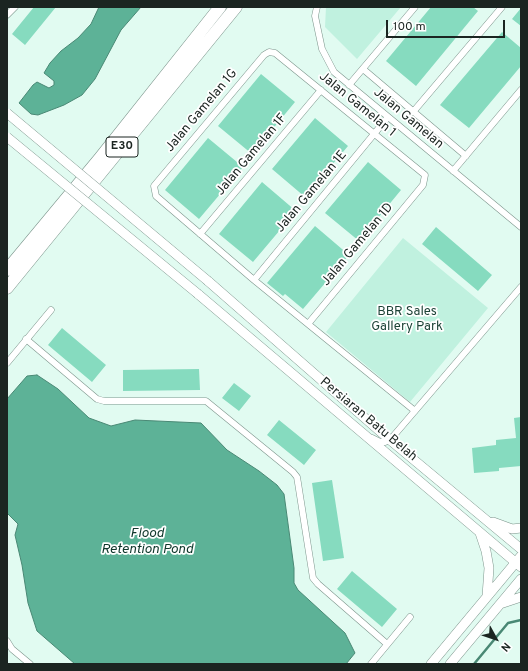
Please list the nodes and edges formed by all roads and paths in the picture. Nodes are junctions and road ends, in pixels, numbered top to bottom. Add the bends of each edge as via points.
1 (14, 7) edge
2 (220, 7) edge
3 (236, 7) edge
4 (317, 7) edge
5 (415, 7) edge
6 (502, 7) edge
7 (7, 15) edge
8 (269, 52) joint
9 (363, 69) junction
10 (350, 85) junction
11 (321, 90) junction
12 (521, 90) edge
13 (413, 112) junction
14 (7, 113) edge
15 (388, 117) junction
16 (375, 134) junction
17 (7, 137) edge
18 (466, 156) junction
19 (453, 171) junction
20 (424, 180) joint
21 (521, 227) edge
22 (200, 234) junction
23 (7, 270) edge
24 (254, 280) junction
25 (521, 287) edge
26 (7, 288) edge
27 (51, 310) dead end
28 (308, 324) junction
29 (26, 339) junction
30 (7, 363) edge
31 (415, 411) junction
32 (360, 431) junction
33 (390, 440) junction
34 (486, 520) junction
35 (521, 528) edge
36 (479, 531) junction
37 (521, 549) edge
38 (519, 562) edge
39 (521, 579) edge
40 (488, 596) junction
41 (521, 597) edge
42 (500, 604) junction
43 (410, 617) dead end
44 (7, 642) edge
45 (387, 644) junction
46 (30, 664) edge
47 (371, 664) edge
48 (431, 664) edge
49 (450, 664) edge

1 - 7 street
2 - 23 highway, E30
3 - 26 highway, E30
4 - 10 street, Jalan Gamelan via 315,16 322,49 334,72
5 - 9 street
6 - 13 street
8 - 11 street, Jalan Gamelan 1 via 275,53
8 - 22 street, Jalan Gamelan 1G via 154,186 156,196
9 - 10 street
9 - 13 street
10 - 15 street, Jalan Gamelan
11 - 16 street, Jalan Gamelan 1
11 - 22 street, Jalan Gamelan 1F
12 - 18 street
13 - 18 street
14 - 33 street, Persiaran Batu Belah, bridge via 208,281
15 - 16 street, Jalan Gamelan 1E
15 - 19 street, Jalan Gamelan
16 - 20 street, Jalan Gamelan 1 via 425,175
16 - 24 street, Jalan Gamelan 1E
17 - 32 street, Persiaran Batu Belah, bridge
18 - 19 street
19 - 21 street, Jalan Gamelan
20 - 28 street, Jalan Gamelan 1D
22 - 24 street
24 - 28 street
25 - 31 street
27 - 29 street
28 - 31 street
29 - 30 street
29 - 45 street via 97,399 206,401 293,472 297,477 313,578
31 - 33 street
32 - 33 street via 380,442
32 - 36 street, Persiaran Batu Belah
33 - 34 street, Persiaran Batu Belah
34 - 35 street via 512,529
34 - 37 street, Persiaran Batu Belah
36 - 38 street, Persiaran Batu Belah
36 - 40 street via 489,568
38 - 40 street
39 - 42 street
40 - 48 street
41 - 42 street
42 - 49 street
43 - 45 street
44 - 46 street
45 - 47 street

